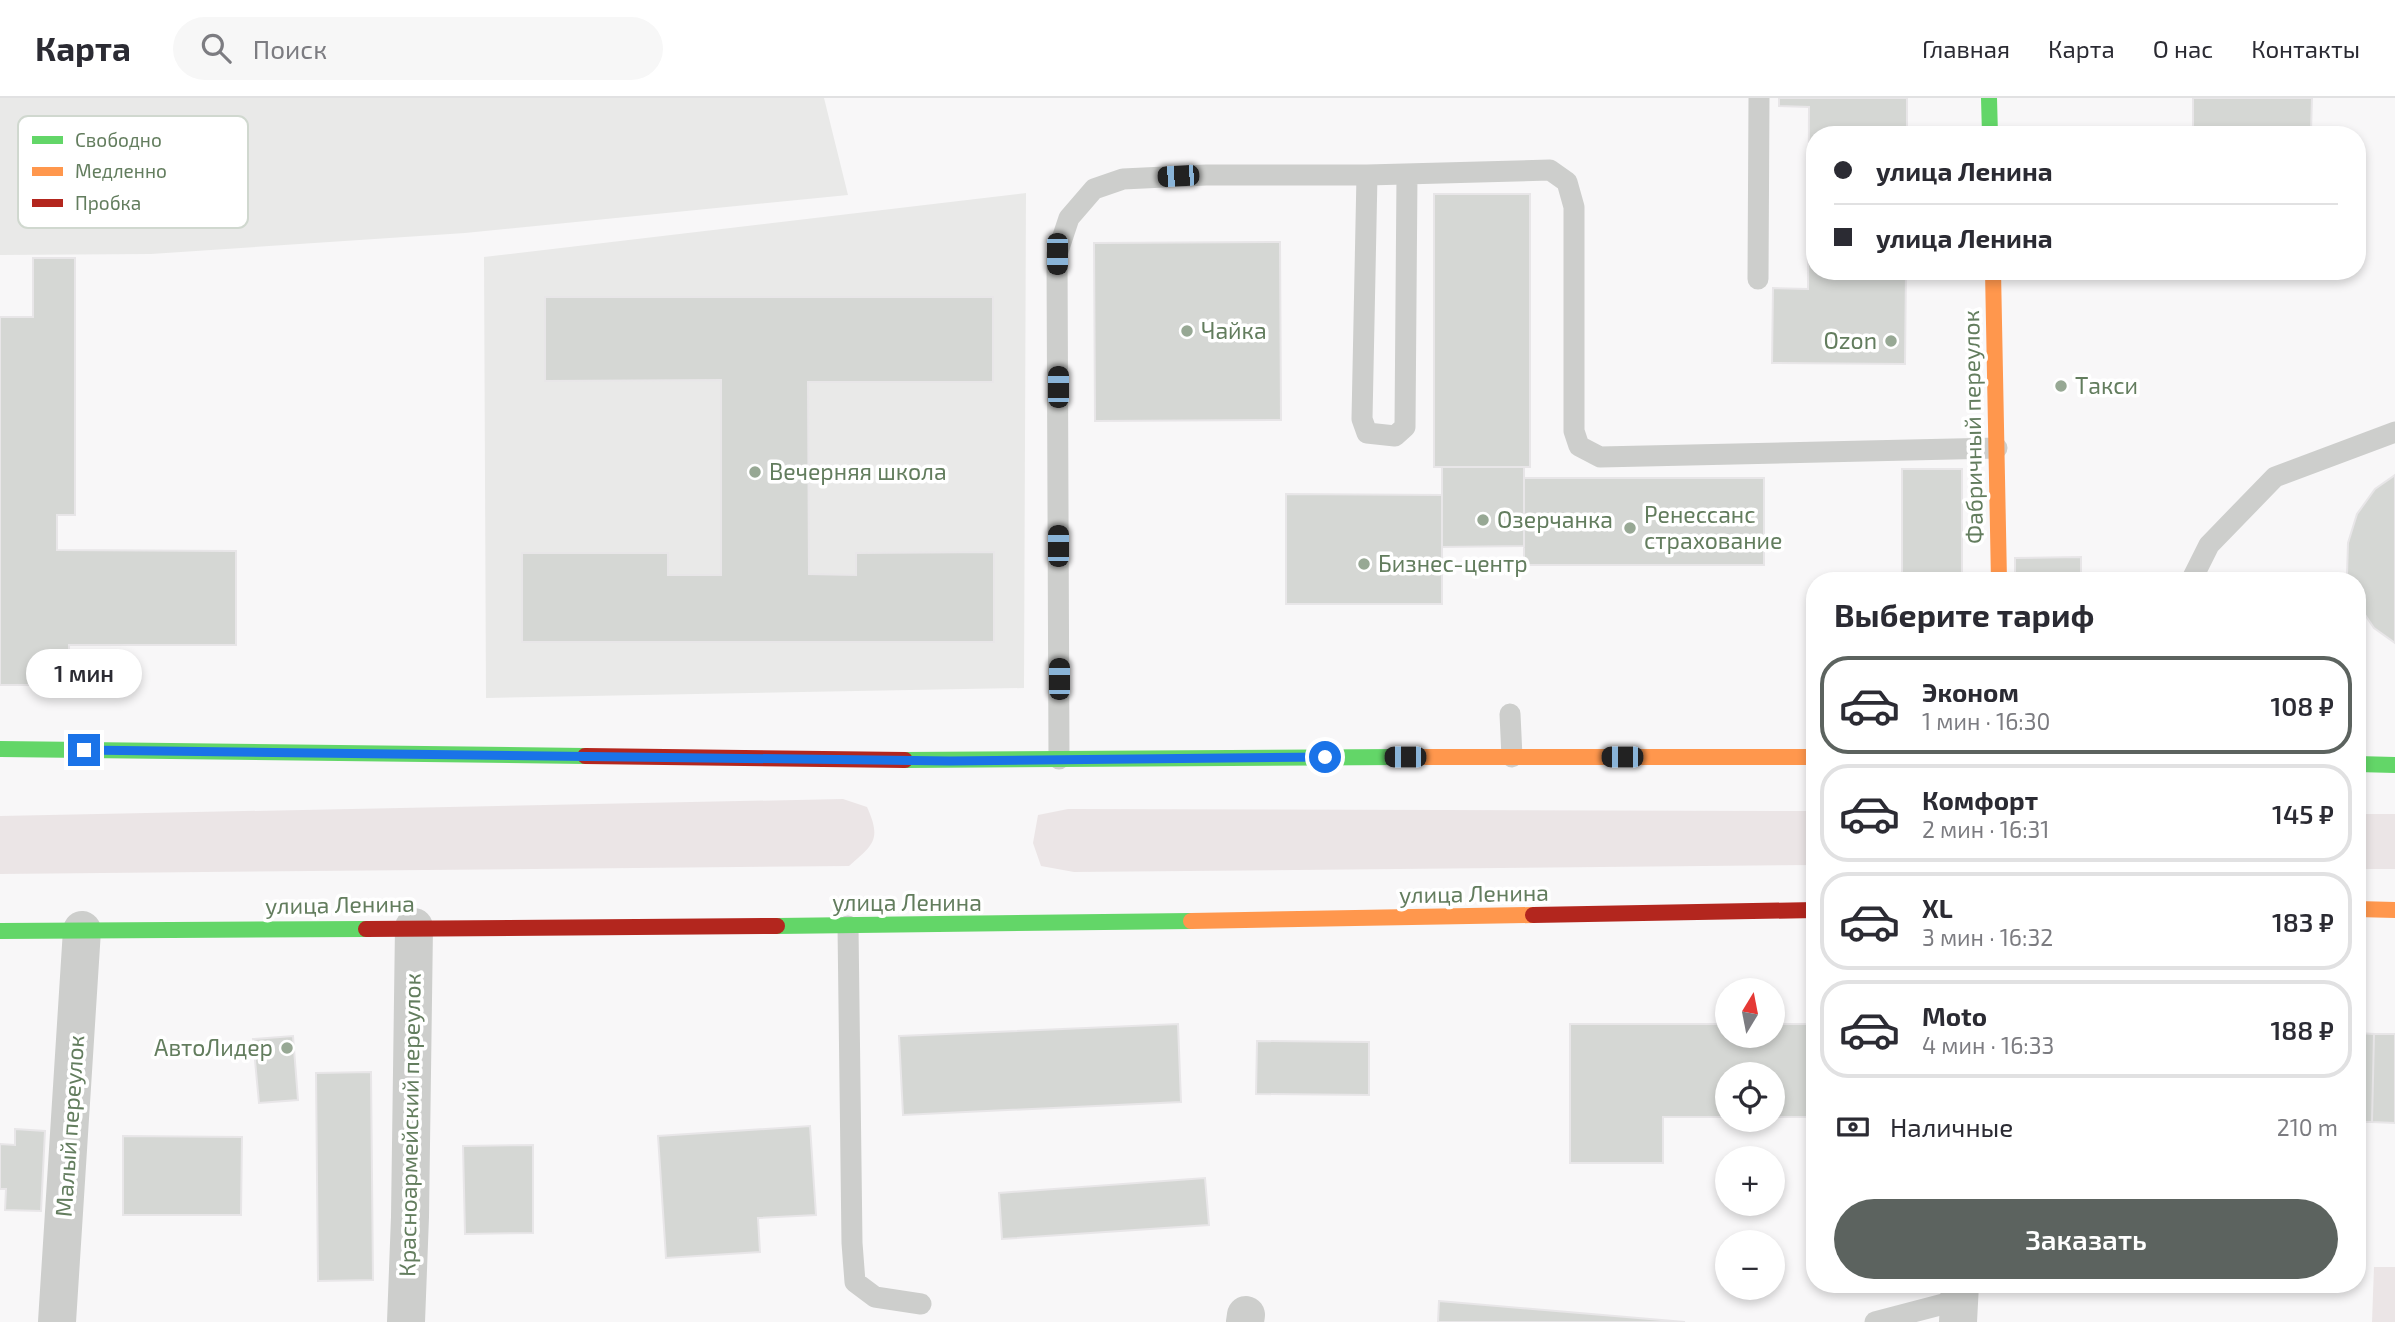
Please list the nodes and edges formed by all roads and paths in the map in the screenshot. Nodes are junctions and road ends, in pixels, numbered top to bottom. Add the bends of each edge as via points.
1 (1759, 98) edge
2 (1989, 98) edge
3 (1990, 126) edge
4 (1407, 174) junction
5 (1367, 175) junction
6 (1758, 279) dead end
7 (1993, 280) edge
8 (2395, 432) edge
9 (1997, 448) junction
10 (1999, 572) edge
11 (2196, 572) edge
12 (1510, 714) dead end
13 (0, 749) edge
14 (1512, 757) junction
15 (1806, 757) edge
16 (1059, 759) junction
17 (2366, 764) edge
18 (2395, 765) edge
19 (2366, 909) edge
20 (2395, 909) edge
21 (1806, 910) edge
22 (848, 926) junction
23 (414, 927) junction
24 (82, 930) junction
25 (0, 931) edge
26 (1959, 1302) edge
27 (920, 1304) dead end
28 (57, 1322) edge
29 (406, 1322) edge
30 (1875, 1322) edge

1 - 6 lane
2 - 3 main road
4 - 5 lane
4 - 5 lane via 1405,427 1395,436 1367,433 1362,419
4 - 9 lane via 1550,170 1567,183 1574,207 1574,431 1579,446 1600,457
5 - 16 lane via 1123,179 1094,189 1069,218 1057,254
7 - 9 main road, Фабричный переулок
8 - 11 lane via 2275,477 2210,545
9 - 10 main road, Фабричный переулок
12 - 14 lane
13 - 16 main road
14 - 15 main road
14 - 16 main road
17 - 18 main road
19 - 20 main road
21 - 22 main road, улица Ленина
22 - 23 main road, улица Ленина
22 - 27 lane via 855,1282 875,1297
23 - 24 main road, улица Ленина
23 - 29 street, Красноармейский переулок
24 - 25 main road, улица Ленина
24 - 28 street, Малый переулок
26 - 30 lane

